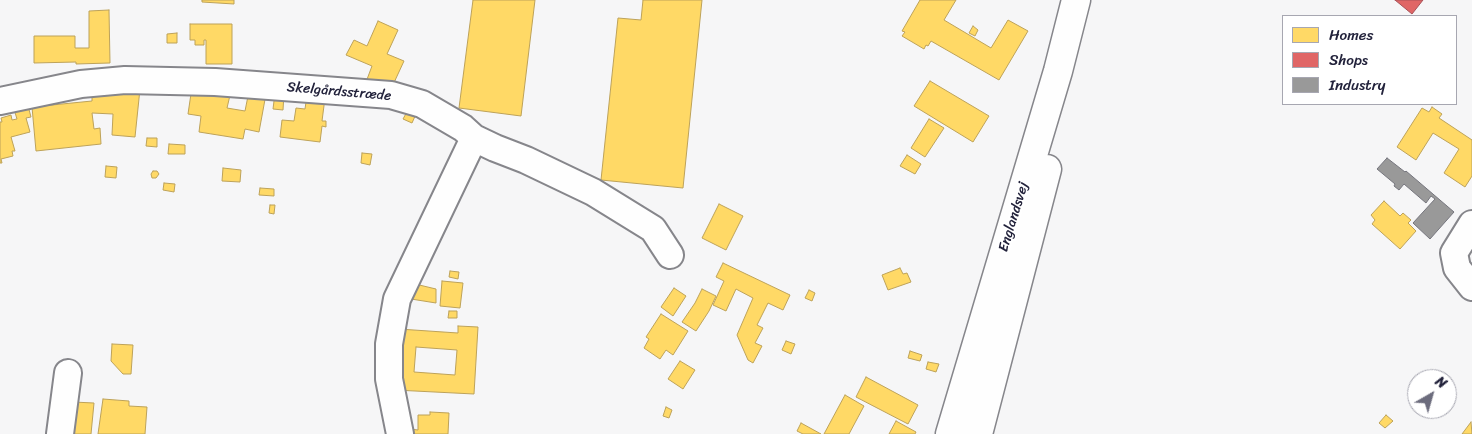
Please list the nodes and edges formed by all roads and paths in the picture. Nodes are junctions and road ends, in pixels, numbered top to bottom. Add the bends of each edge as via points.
1 (1076, 0) edge
2 (1094, 0) edge
3 (0, 102) edge
4 (474, 138) junction
5 (1472, 224) edge
6 (670, 255) dead end
7 (1472, 287) edge
8 (68, 373) dead end
9 (60, 434) edge
10 (400, 434) edge
11 (950, 434) edge
12 (978, 434) edge

1 - 11 main road, Englandsvej via 1058,71
2 - 12 main road, Englandsvej
3 - 4 street, Skelgårdsstræde via 81,84 125,80 215,82 390,95 422,104
4 - 6 street, Skelgårdsstræde via 593,192 653,229
4 - 10 street via 397,299 389,344 389,379
5 - 7 street via 1454,253 1457,268
8 - 9 street

